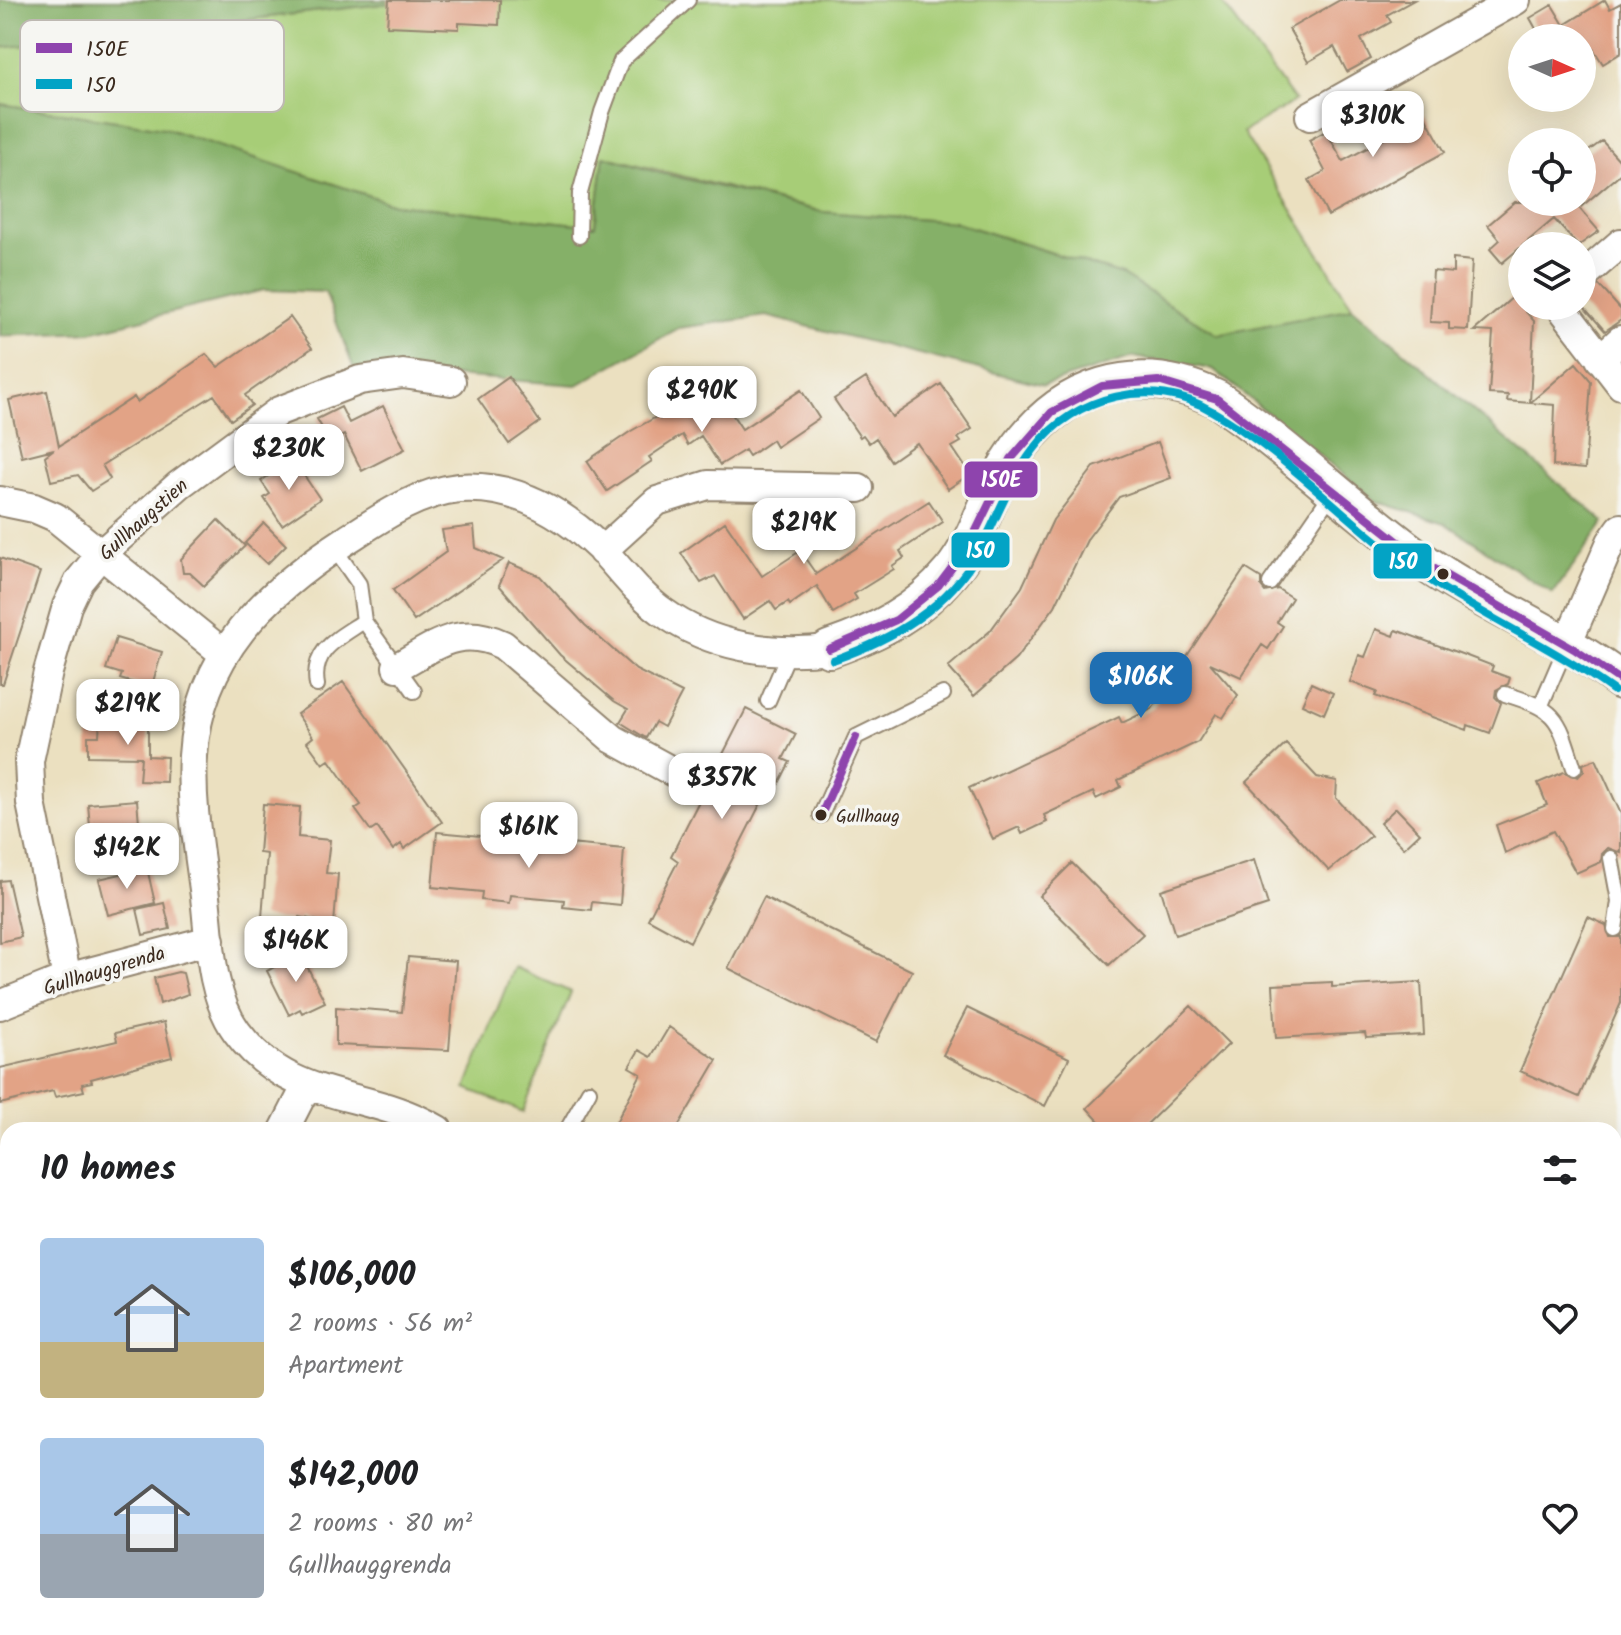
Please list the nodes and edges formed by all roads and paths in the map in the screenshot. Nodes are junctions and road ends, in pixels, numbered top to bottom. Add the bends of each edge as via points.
1 (688, 0) edge
2 (1516, 0) edge
3 (1310, 116) dead end
4 (579, 236) dead end
5 (1621, 243) edge
6 (1596, 265) edge
7 (1571, 320) edge
8 (1621, 340) edge
9 (1600, 359) junction
10 (451, 381) dead end
11 (1621, 385) edge
12 (859, 488) dead end
13 (1334, 490) junction
14 (0, 501) edge
15 (1621, 528) edge
16 (334, 548) junction
17 (602, 551) junction
18 (102, 553) junction
19 (1270, 583) dead end
20 (364, 621) junction
21 (1567, 644) junction
22 (829, 649) joint
23 (789, 652) junction
24 (223, 653) junction
25 (397, 667) junction
26 (1621, 681) edge
27 (317, 685) dead end
28 (414, 691) dead end
29 (943, 694) dead end
30 (1505, 694) dead end
31 (768, 701) dead end
32 (1541, 705) junction
33 (1574, 768) dead end
34 (677, 774) dead end
35 (821, 815) dead end
36 (1611, 858) dead end
37 (1615, 929) dead end
38 (210, 940) junction
39 (67, 978) junction
40 (0, 1005) edge
41 (307, 1085) junction
42 (589, 1091) dead end
43 (288, 1122) edge
44 (420, 1122) edge
45 (572, 1122) edge

1 - 4 lane via 621,61 580,193
2 - 3 street
5 - 6 street
7 - 9 street
8 - 9 street
9 - 11 street
10 - 18 street, Gullhaugstien via 403,374 360,380 279,411 179,485
12 - 17 street via 708,485 657,501
13 - 19 lane
13 - 21 street via 1466,590
13 - 22 street via 1238,414 1195,388 1156,380 1096,386 1048,416 1027,437 1009,460 968,548 933,592 878,632
14 - 18 street via 55,517
15 - 21 street
16 - 17 street via 390,512 459,488 501,491 540,503
16 - 20 lane via 359,584
16 - 24 street via 265,603
17 - 23 street via 665,614 742,648
18 - 24 street
18 - 39 street, Gullhaugstien via 67,606 29,761 31,803
20 - 25 lane
20 - 27 lane via 318,656
21 - 26 street
21 - 32 lane
22 - 23 street
23 - 31 lane
24 - 38 street via 200,712 193,755
25 - 28 lane
25 - 34 street via 453,636 483,635 503,645 613,739
29 - 35 lane via 856,737
30 - 32 lane
32 - 33 lane via 1561,725
36 - 37 lane via 1619,901
38 - 39 street, Gullhauggrenda
38 - 41 street via 216,979 235,1029 277,1072
39 - 40 street, Gullhauggrenda
41 - 43 street
41 - 44 street
42 - 45 lane

